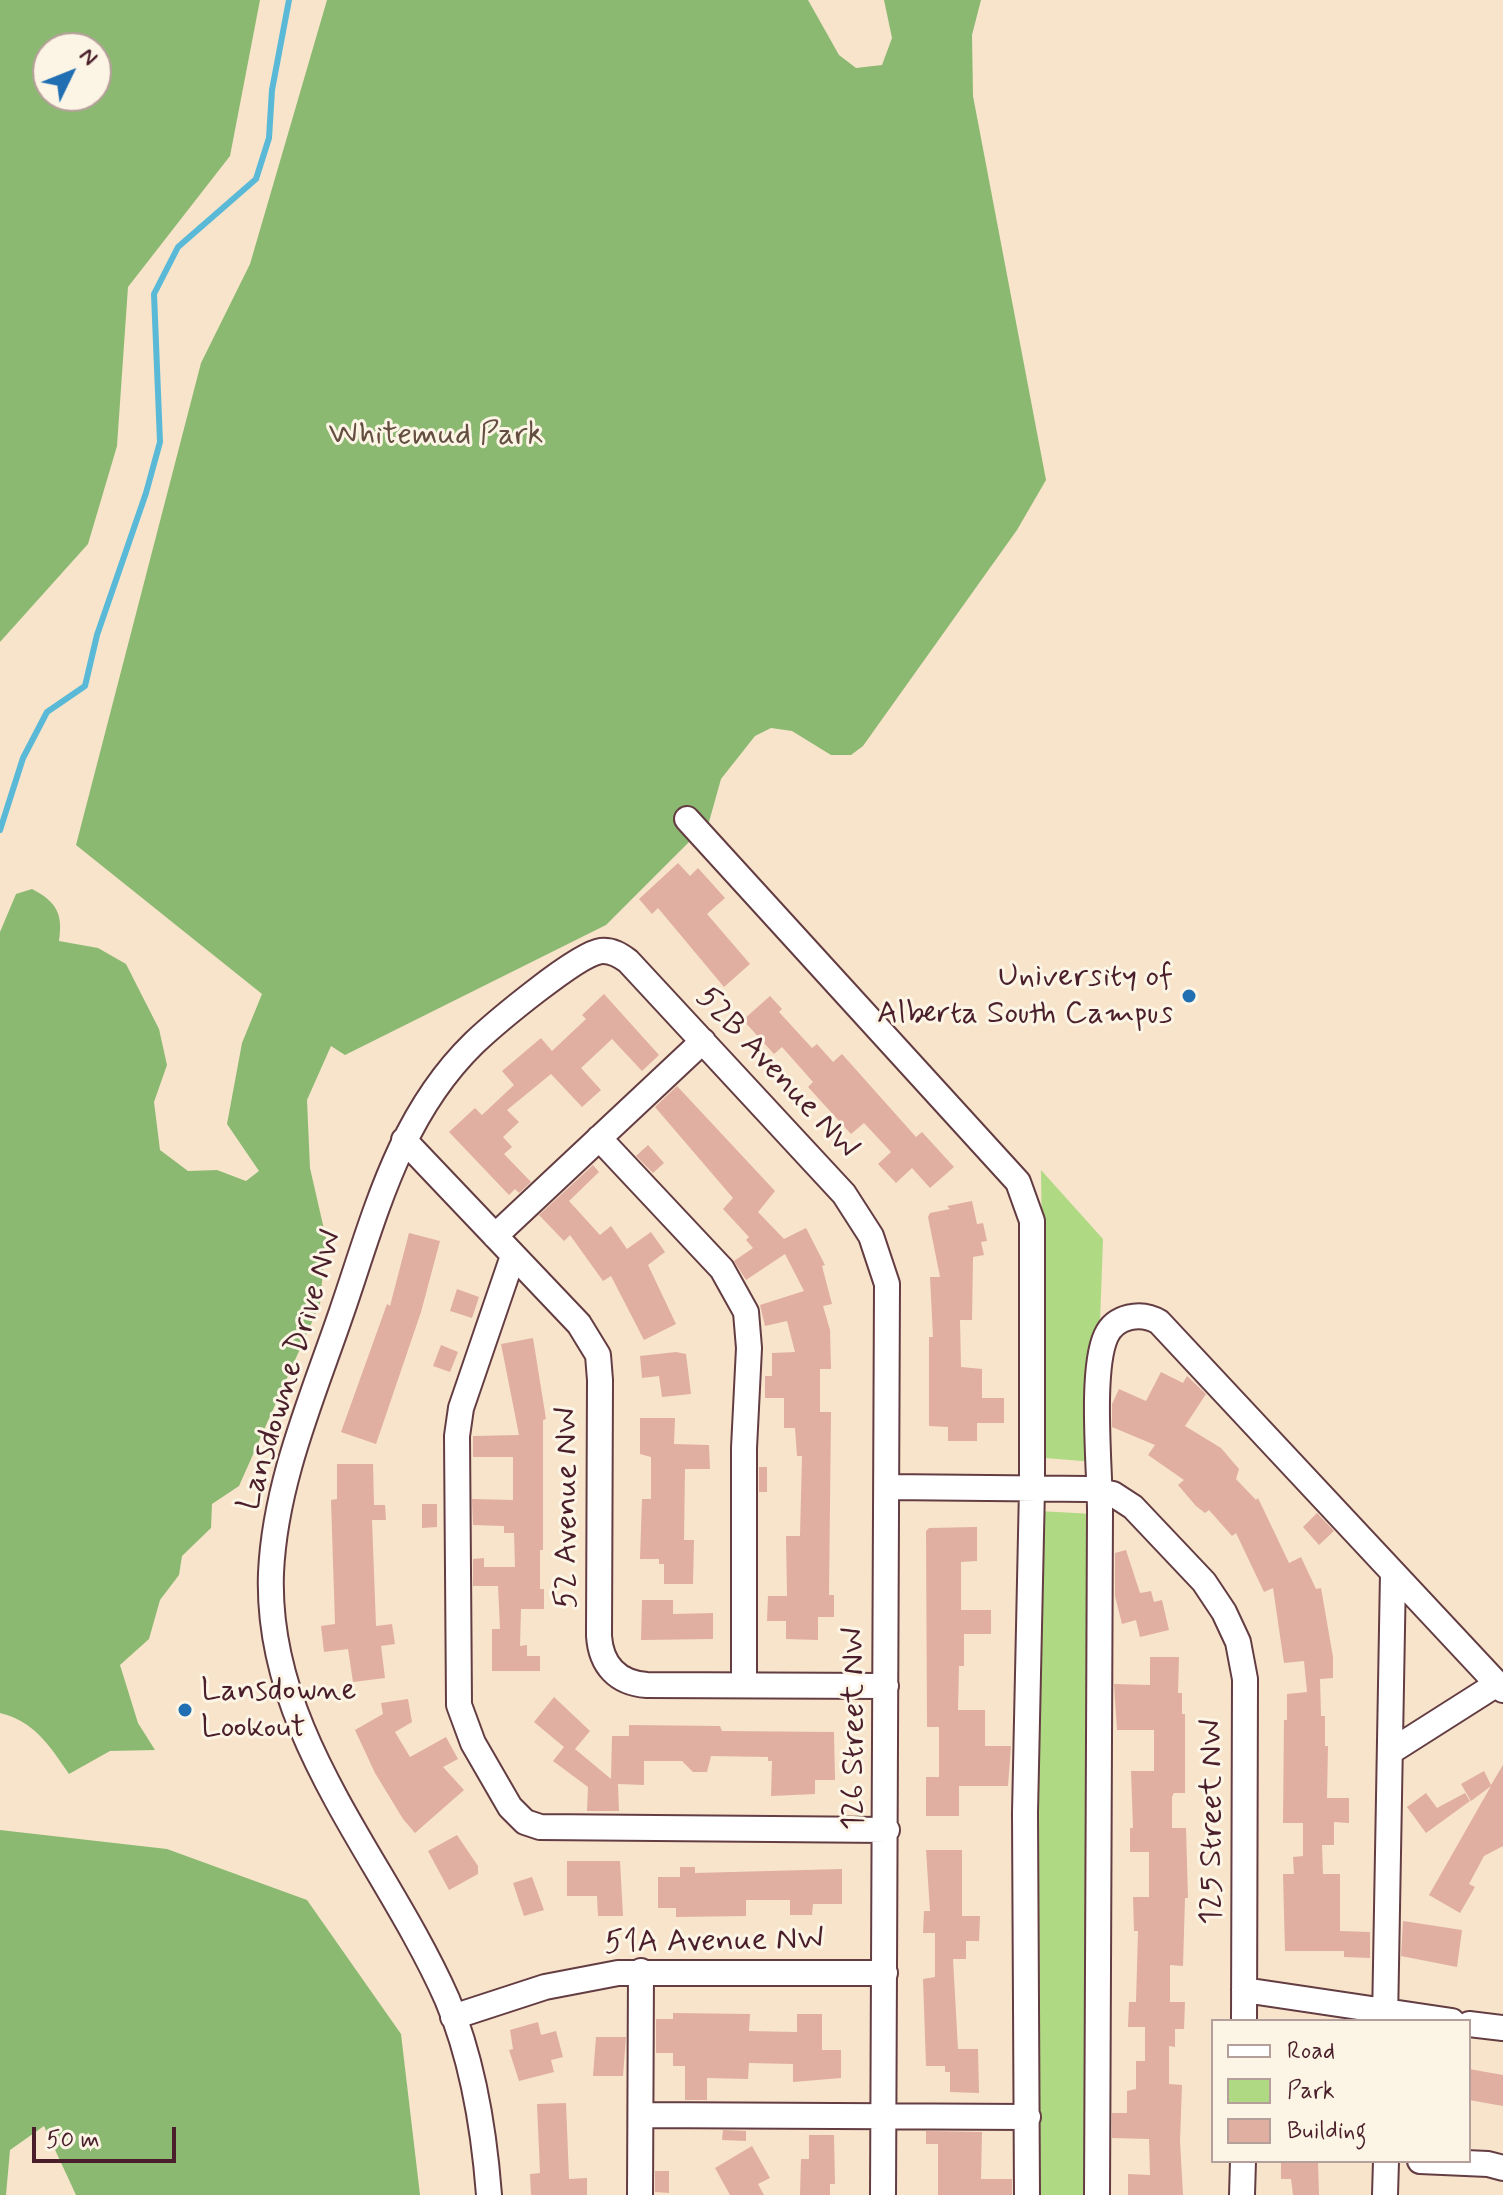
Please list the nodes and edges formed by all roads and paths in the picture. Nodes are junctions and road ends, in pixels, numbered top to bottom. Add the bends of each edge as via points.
1 (687, 819) dead end
2 (601, 951) joint
3 (703, 1041) junction
4 (599, 1138) junction
5 (404, 1140) junction
6 (495, 1236) junction
7 (513, 1256) junction
8 (882, 1263) joint
9 (888, 1487) junction
10 (1032, 1488) junction
11 (1100, 1491) junction
12 (1393, 1573) junction
13 (744, 1684) junction
14 (886, 1686) junction
15 (1500, 1687) edge
16 (1390, 1752) junction
17 (887, 1830) junction
18 (641, 1971) junction
19 (885, 1973) junction
20 (1244, 1990) junction
21 (1385, 2016) edge
22 (453, 2017) junction
23 (1244, 2019) edge
24 (1425, 2019) edge
25 (1471, 2024) edge
26 (1503, 2028) edge
27 (641, 2115) junction
28 (884, 2117) junction
29 (1028, 2117) junction
30 (1243, 2163) edge
31 (1386, 2163) edge
32 (1465, 2163) edge
33 (1503, 2168) edge
34 (489, 2195) edge
35 (640, 2195) edge
36 (883, 2195) edge
37 (1027, 2195) edge
38 (1097, 2195) edge
39 (1242, 2195) edge
40 (1385, 2195) edge

1 - 10 street via 1018,1182 1032,1221
2 - 3 street, 52B Avenue NW via 628,961
2 - 5 street, Lansdowne Drive NW via 485,1033 432,1091
3 - 4 street
3 - 8 street, 52B Avenue NW via 844,1194
4 - 6 street
4 - 13 street via 722,1269 746,1312
5 - 6 street, 52 Avenue NW
5 - 22 street, Lansdowne Drive NW via 290,1464 274,1536 272,1598 283,1673 300,1724
6 - 7 street, 52 Avenue NW
7 - 13 street, 52 Avenue NW via 579,1324 598,1355 599,1636 606,1664 619,1677 638,1684
7 - 17 street via 461,1408 457,1451 457,1693 473,1743 510,1807 525,1822 540,1827
8 - 9 street, 126 Street NW via 889,1314
9 - 10 street
9 - 14 street, 126 Street NW
10 - 11 street
10 - 29 street via 1025,1813
11 - 12 street via 1098,1424 1106,1336 1131,1316 1151,1318 1171,1333
11 - 20 street, 125 Street NW via 1133,1507 1204,1582 1231,1625 1245,1679
11 - 38 street
12 - 15 street
12 - 16 street
13 - 14 street, 52 Avenue NW
14 - 17 street, 126 Street NW
15 - 16 street
16 - 21 street
17 - 19 street, 126 Street NW
18 - 19 street, 51A Avenue NW
18 - 22 street, 51A Avenue NW via 570,1981
18 - 27 street
19 - 28 street, 126 Street NW
20 - 21 street
20 - 23 street, 125 Street NW
21 - 24 street
22 - 34 street, Lansdowne Drive NW via 478,2108
25 - 26 street
27 - 28 street
27 - 35 street
28 - 29 street
28 - 36 street, 126 Street NW
29 - 37 street
30 - 39 street
31 - 40 street
32 - 33 street

